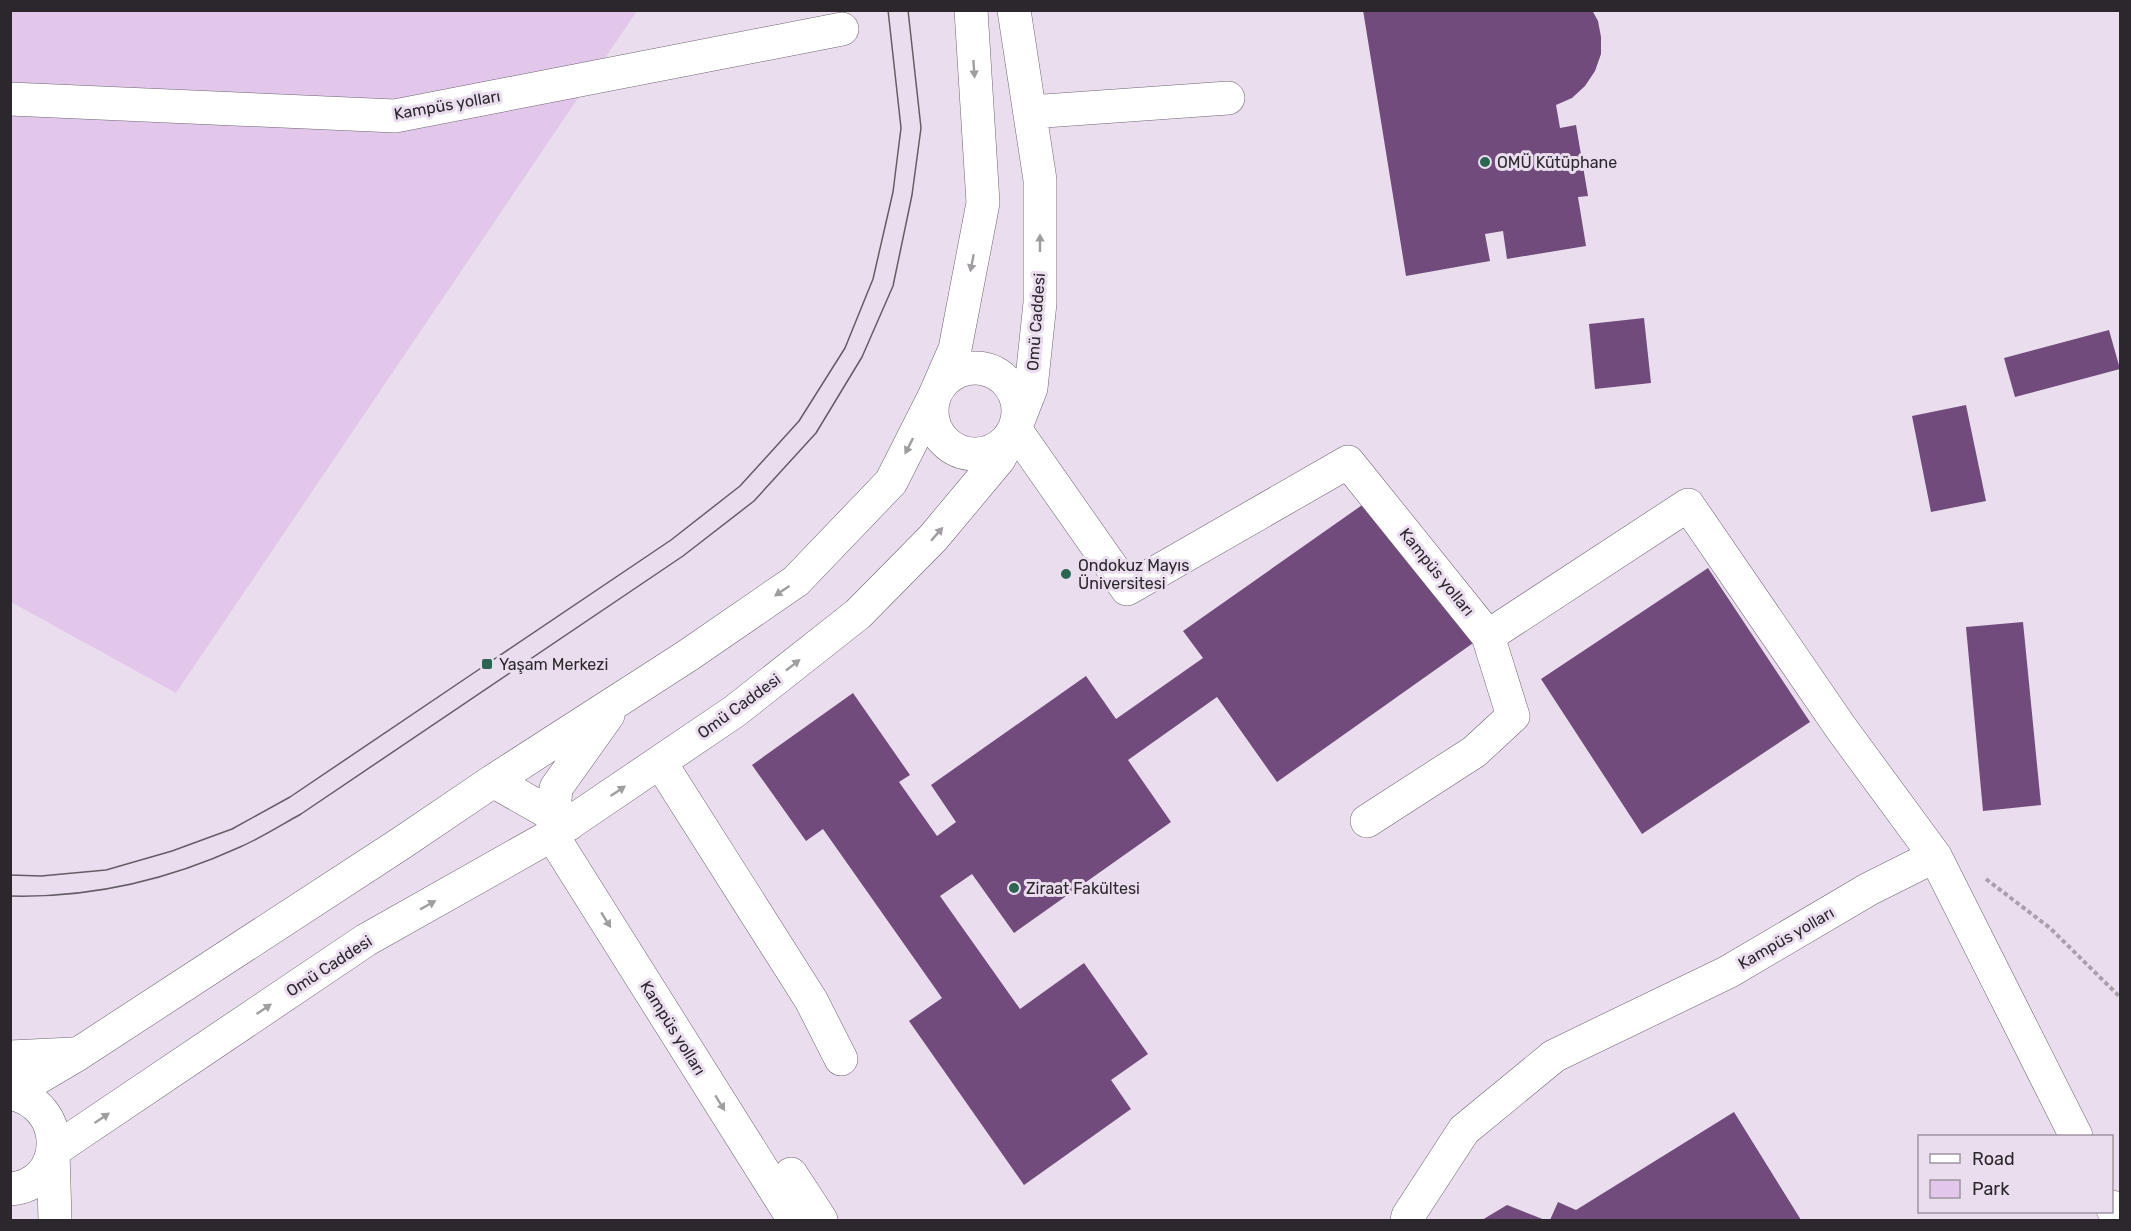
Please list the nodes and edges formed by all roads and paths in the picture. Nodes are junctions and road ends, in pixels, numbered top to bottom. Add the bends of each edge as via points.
1 (971, 10) edge
2 (1014, 10) edge
3 (842, 29) dead end
4 (1228, 98) dead end
5 (10, 99) edge
6 (1030, 112) junction
7 (934, 398) junction
8 (1015, 429) junction
9 (1488, 636) junction
10 (618, 701) junction
11 (660, 762) junction
12 (494, 781) junction
13 (1367, 821) dead end
14 (558, 824) junction
15 (1935, 856) junction
16 (1985, 879) dead end
17 (2121, 997) edge
18 (78, 1054) junction
19 (10, 1057) edge
20 (841, 1059) dead end
21 (11, 1092) edge
22 (2075, 1135) edge
23 (53, 1150) junction
24 (10, 1189) edge
25 (55, 1221) edge
26 (794, 1221) edge
27 (821, 1221) edge
28 (1407, 1221) edge

1 -> 7 street via 983,203 955,349
2 - 6 street, Omü Caddesi
3 - 5 street, Kampüs yolları via 395,116
4 - 6 street
8 -> 6 street, Omü Caddesi via 1030,388 1040,303 1040,180
7 - 8 street via 934,426 942,439 966,453 995,450
7 - 8 street via 951,375 963,369 991,370 1013,388 1018,402
7 -> 10 street via 891,482 796,581
8 - 9 street, Kampüs yolları via 1127,589 1348,462
11 -> 8 street, Omü Caddesi via 735,711 858,614 933,538 999,459
9 - 13 street via 1513,716 1474,752
9 - 15 street via 1688,505 1841,728
10 - 12 street
10 - 14 street via 556,788
14 -> 11 street, Omü Caddesi
11 - 20 street via 811,1000
12 - 14 street
12 - 18 street
23 -> 14 street, Omü Caddesi via 366,940
14 -> 26 street, Kampüs yolları
14 - 27 street
15 - 22 street
15 - 28 street, Kampüs yolları via 1869,889 1728,972 1554,1056 1464,1130
16 - 17 path via 2050,928
18 - 19 street
18 - 21 street
21 - 23 street via 40,1107 54,1135
23 - 24 street, Omü Caddesi via 40,1175 29,1184
23 - 25 street

